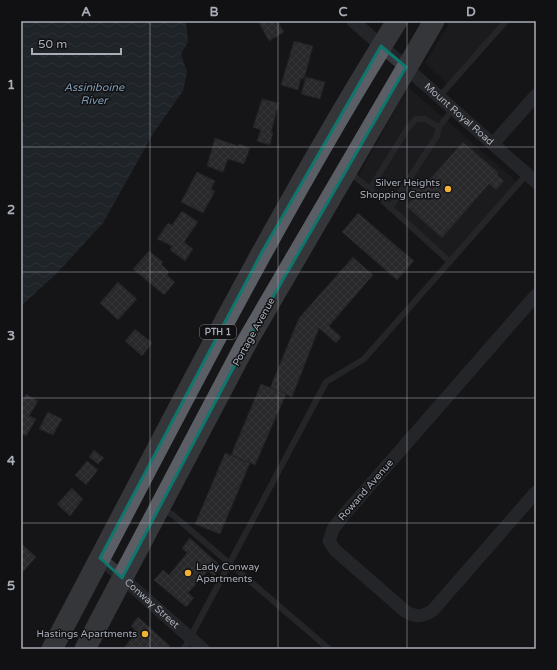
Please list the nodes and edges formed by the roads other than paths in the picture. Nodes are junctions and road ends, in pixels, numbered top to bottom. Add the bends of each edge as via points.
1 (353, 21) edge
2 (397, 21) edge
3 (434, 21) edge
4 (506, 21) edge
5 (381, 46) junction
6 (406, 67) junction
7 (536, 95) edge
8 (439, 97) junction
9 (453, 109) junction
10 (439, 127) junction
11 (493, 144) junction
12 (346, 170) junction
13 (532, 178) edge
14 (370, 189) junction
15 (390, 208) junction
16 (450, 262) junction
17 (536, 294) edge
18 (536, 492) edge
19 (159, 508) junction
20 (100, 558) junction
21 (231, 563) junction
22 (122, 578) junction
23 (187, 643) edge
24 (52, 649) edge
25 (85, 649) edge
26 (203, 649) edge
27 (329, 649) edge

1 - 5 street, Mount Royal Road
2 - 5 highway, PTH 1
3 - 6 highway, Portage Avenue / PTH 1
4 - 8 lane
5 - 6 street, Mount Royal Road
5 - 20 highway, PTH 1 via 256,261
6 - 8 street, Mount Royal Road
6 - 12 highway, Portage Avenue / PTH 1
7 - 11 street
8 - 9 street, Mount Royal Road
9 - 10 lane
9 - 11 street, Mount Royal Road
10 - 14 lane via 425,119 416,119 406,129
10 - 15 lane via 437,136
11 - 13 street, Mount Royal Road
12 - 14 lane
12 - 19 highway, Portage Avenue / PTH 1 via 248,340
13 - 16 lane
14 - 15 lane
15 - 16 lane
16 - 21 lane via 364,359 326,382 274,476
17 - 18 street, Rowand Avenue via 343,516 333,529 329,540 335,550 405,611 421,617 434,610
19 - 21 lane via 173,515
19 - 22 highway, Portage Avenue / PTH 1
20 - 22 street, Conway Street
20 - 24 highway, PTH 1
21 - 23 lane
21 - 27 lane
22 - 23 street, Conway Street
22 - 25 highway, Portage Avenue / PTH 1
23 - 26 street, Conway Street

